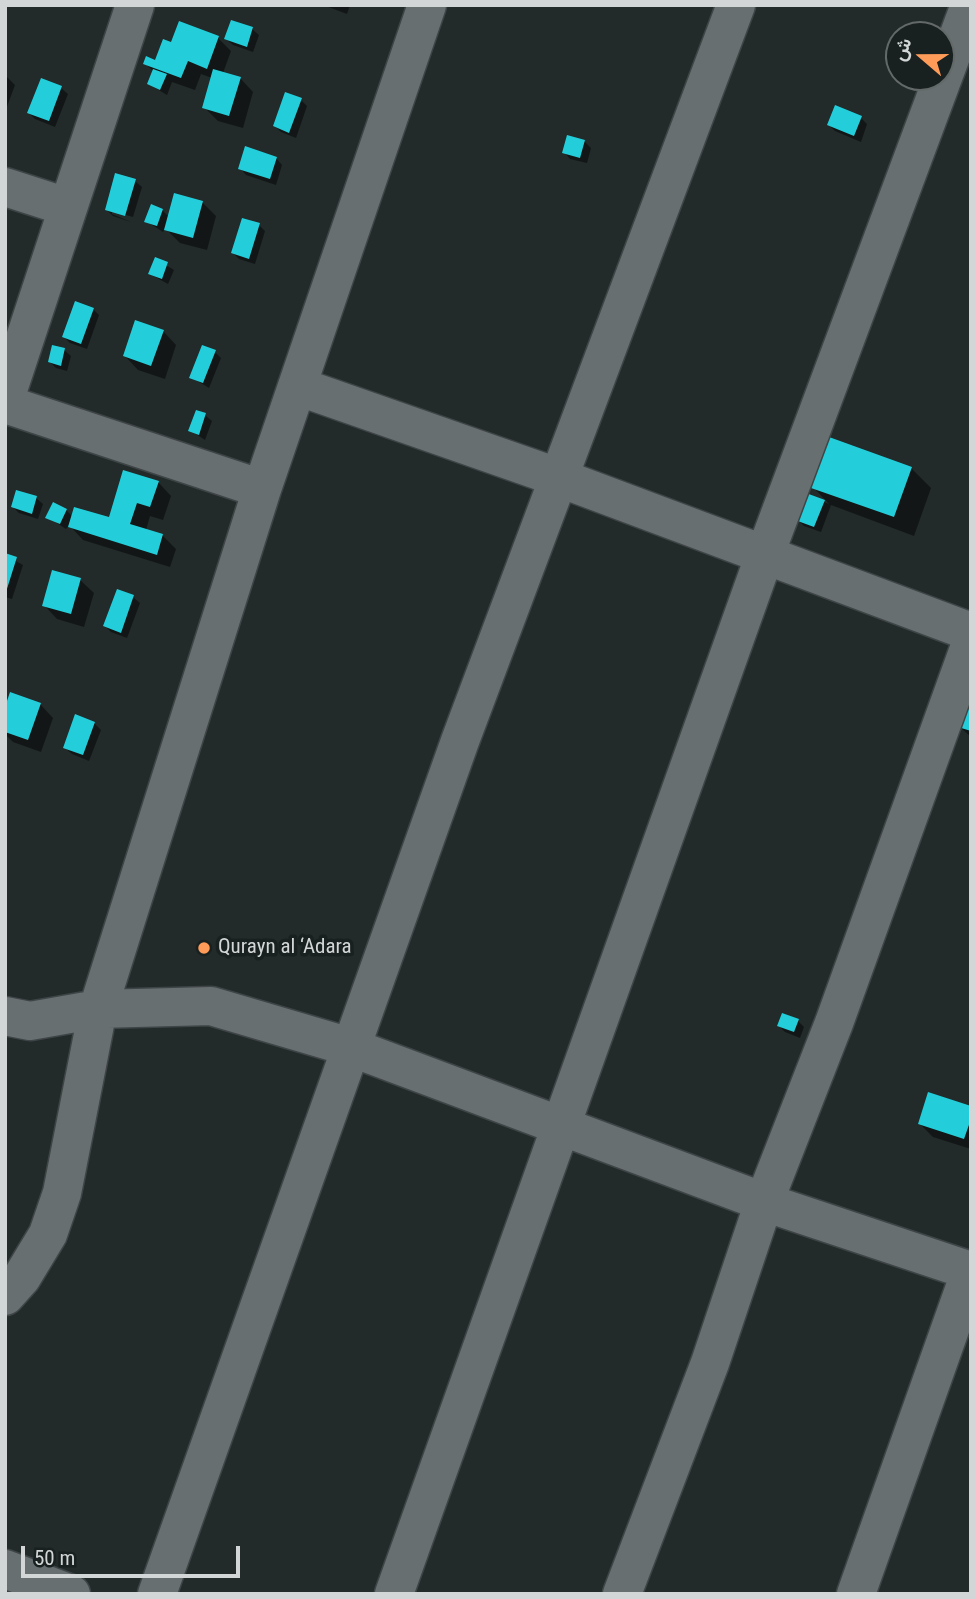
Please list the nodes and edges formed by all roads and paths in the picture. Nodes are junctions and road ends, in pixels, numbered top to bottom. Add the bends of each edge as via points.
1 (135, 5) edge
2 (427, 5) edge
3 (736, 5) edge
4 (970, 5) edge
5 (5, 187) edge
6 (67, 207) junction
7 (297, 386) junction
8 (5, 401) edge
9 (557, 477) junction
10 (262, 489) junction
11 (764, 556) junction
12 (971, 632) edge
13 (971, 643) edge
14 (98, 1009) junction
15 (5, 1016) edge
16 (350, 1047) junction
17 (562, 1124) junction
18 (764, 1202) junction
19 (971, 1271) edge
20 (5, 1296) edge
21 (5, 1569) edge
22 (71, 1594) edge
23 (157, 1594) edge
24 (394, 1594) edge
25 (622, 1594) edge
26 (856, 1594) edge

1 - 6 street
2 - 7 street
3 - 9 street
4 - 11 street
5 - 6 street
6 - 8 street
7 - 9 street
7 - 10 street
8 - 10 street
9 - 11 street
9 - 16 street
10 - 14 street
11 - 12 street
11 - 17 street
13 - 18 street
14 - 15 street via 30,1021
14 - 16 street via 211,1006
14 - 20 street via 62,1193 48,1234
16 - 17 street
16 - 23 street
17 - 18 street
17 - 24 street
18 - 19 street
18 - 25 street via 710,1363
19 - 26 street
21 - 22 street

